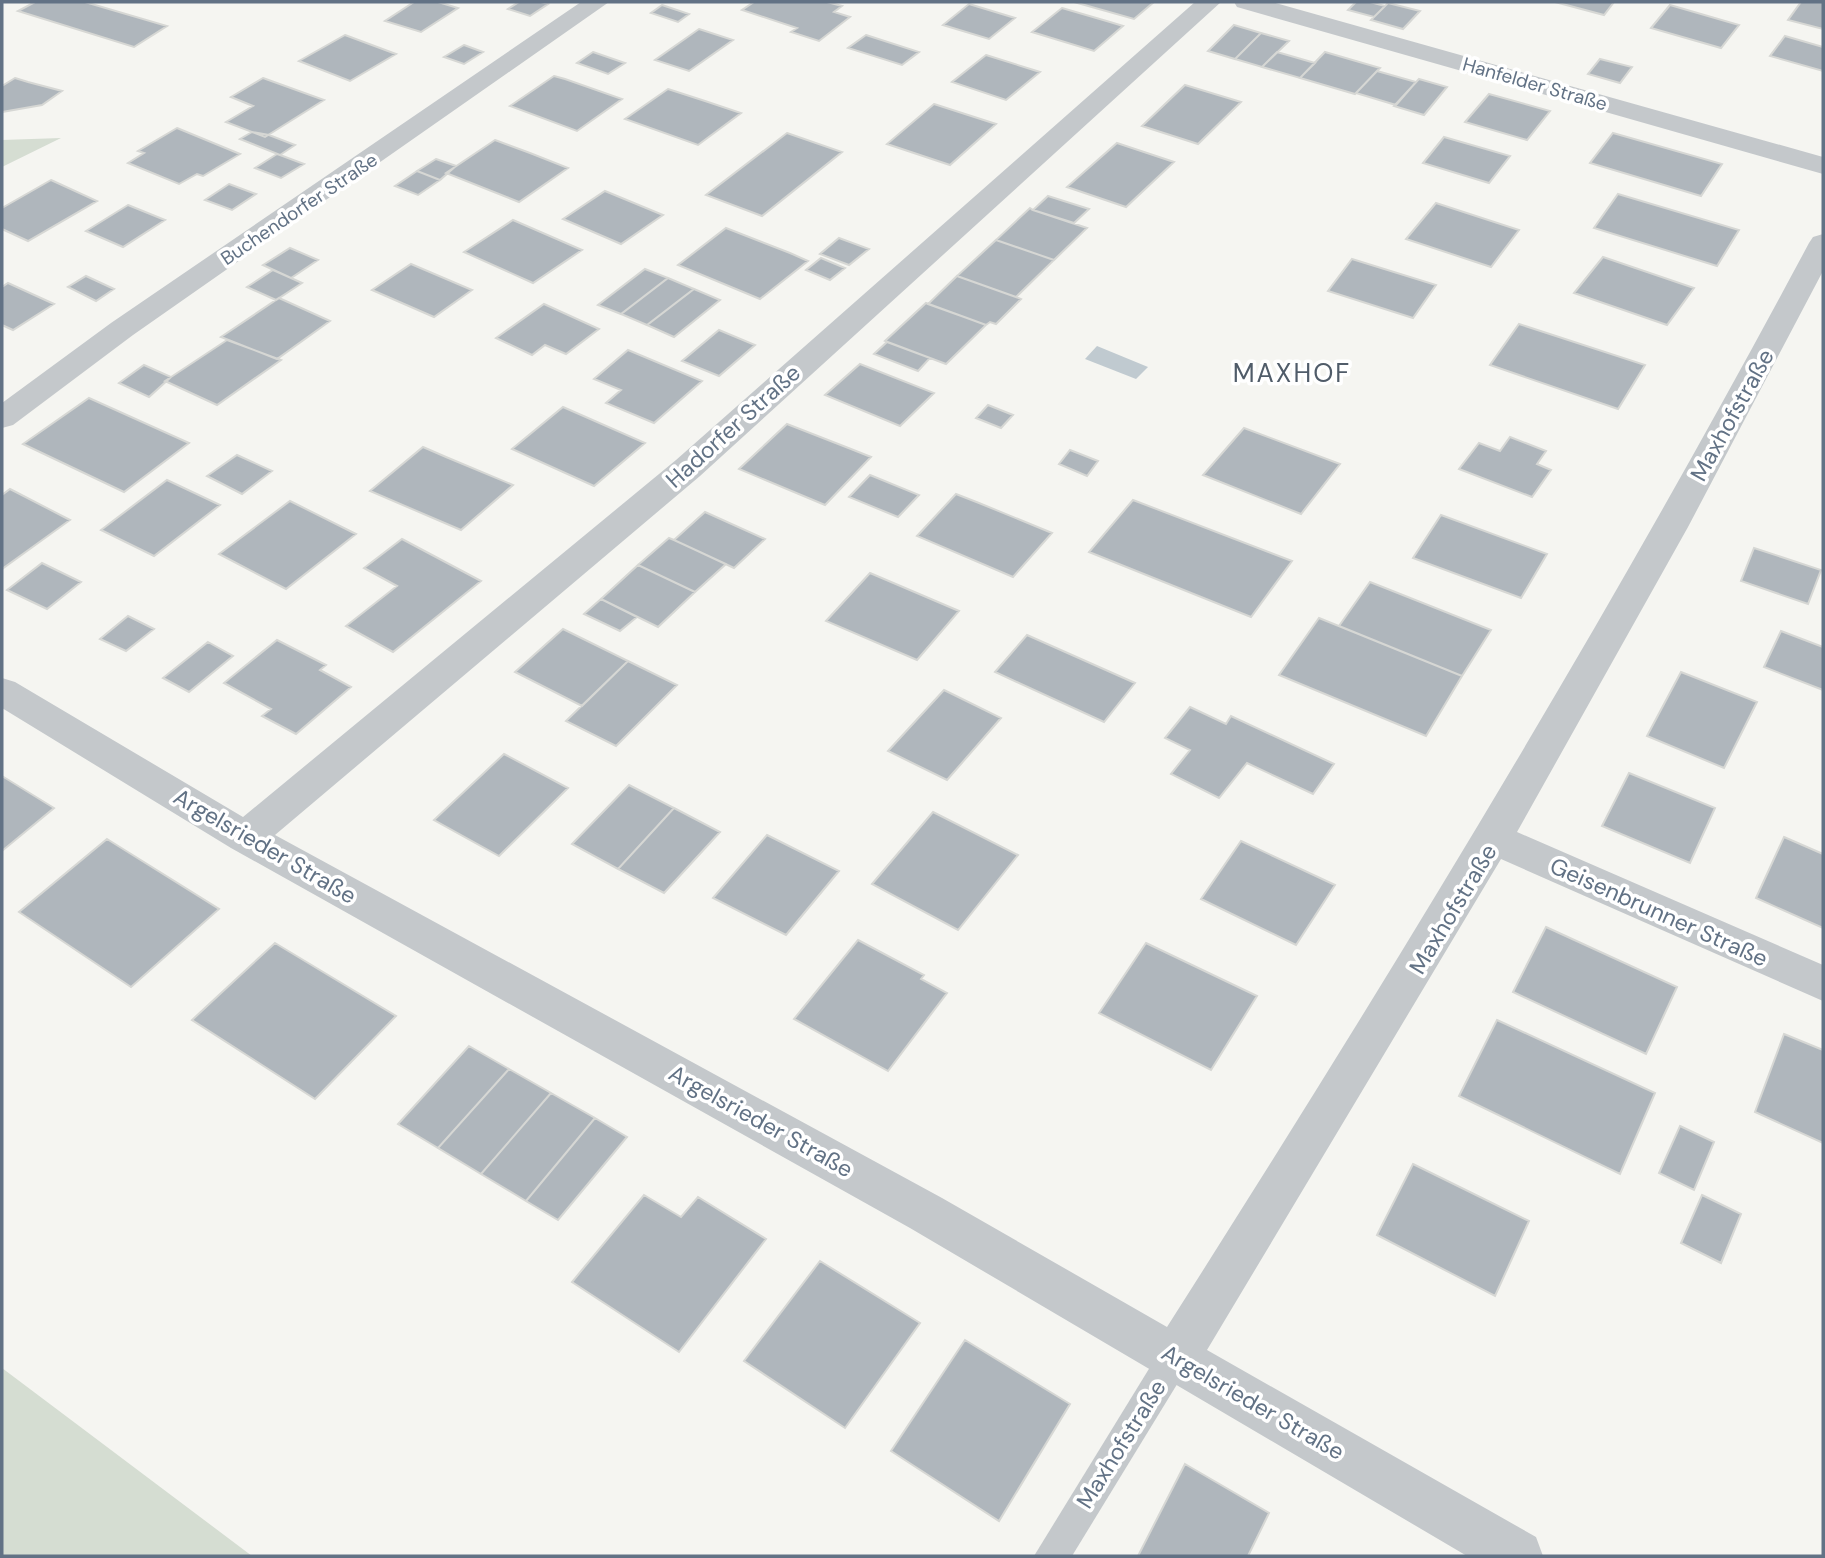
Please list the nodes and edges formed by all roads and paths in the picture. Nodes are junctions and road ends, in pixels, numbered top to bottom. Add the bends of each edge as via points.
1 (597, 2) edge
2 (1209, 2) edge
3 (1246, 2) edge
4 (1823, 166) edge
5 (1823, 243) edge
6 (2, 418) edge
7 (2, 691) edge
8 (245, 837) junction
9 (1494, 839) junction
10 (1823, 984) edge
11 (1175, 1357) junction
12 (1052, 1556) edge
13 (1517, 1556) edge

1 - 6 street, Buchendorfer Straße via 122,329
2 - 8 street, Hadorfer Straße via 688,468
3 - 4 street, Hanfelder Straße
5 - 9 street, Maxhofstraße via 1770,347
7 - 8 street, Argelsrieder Straße
8 - 11 street, Argelsrieder Straße via 926,1213
9 - 10 street, Geisenbrunner Straße
9 - 11 street, Maxhofstraße via 1373,1043
11 - 12 lane, Maxhofstraße
11 - 13 street, Argelsrieder Straße

